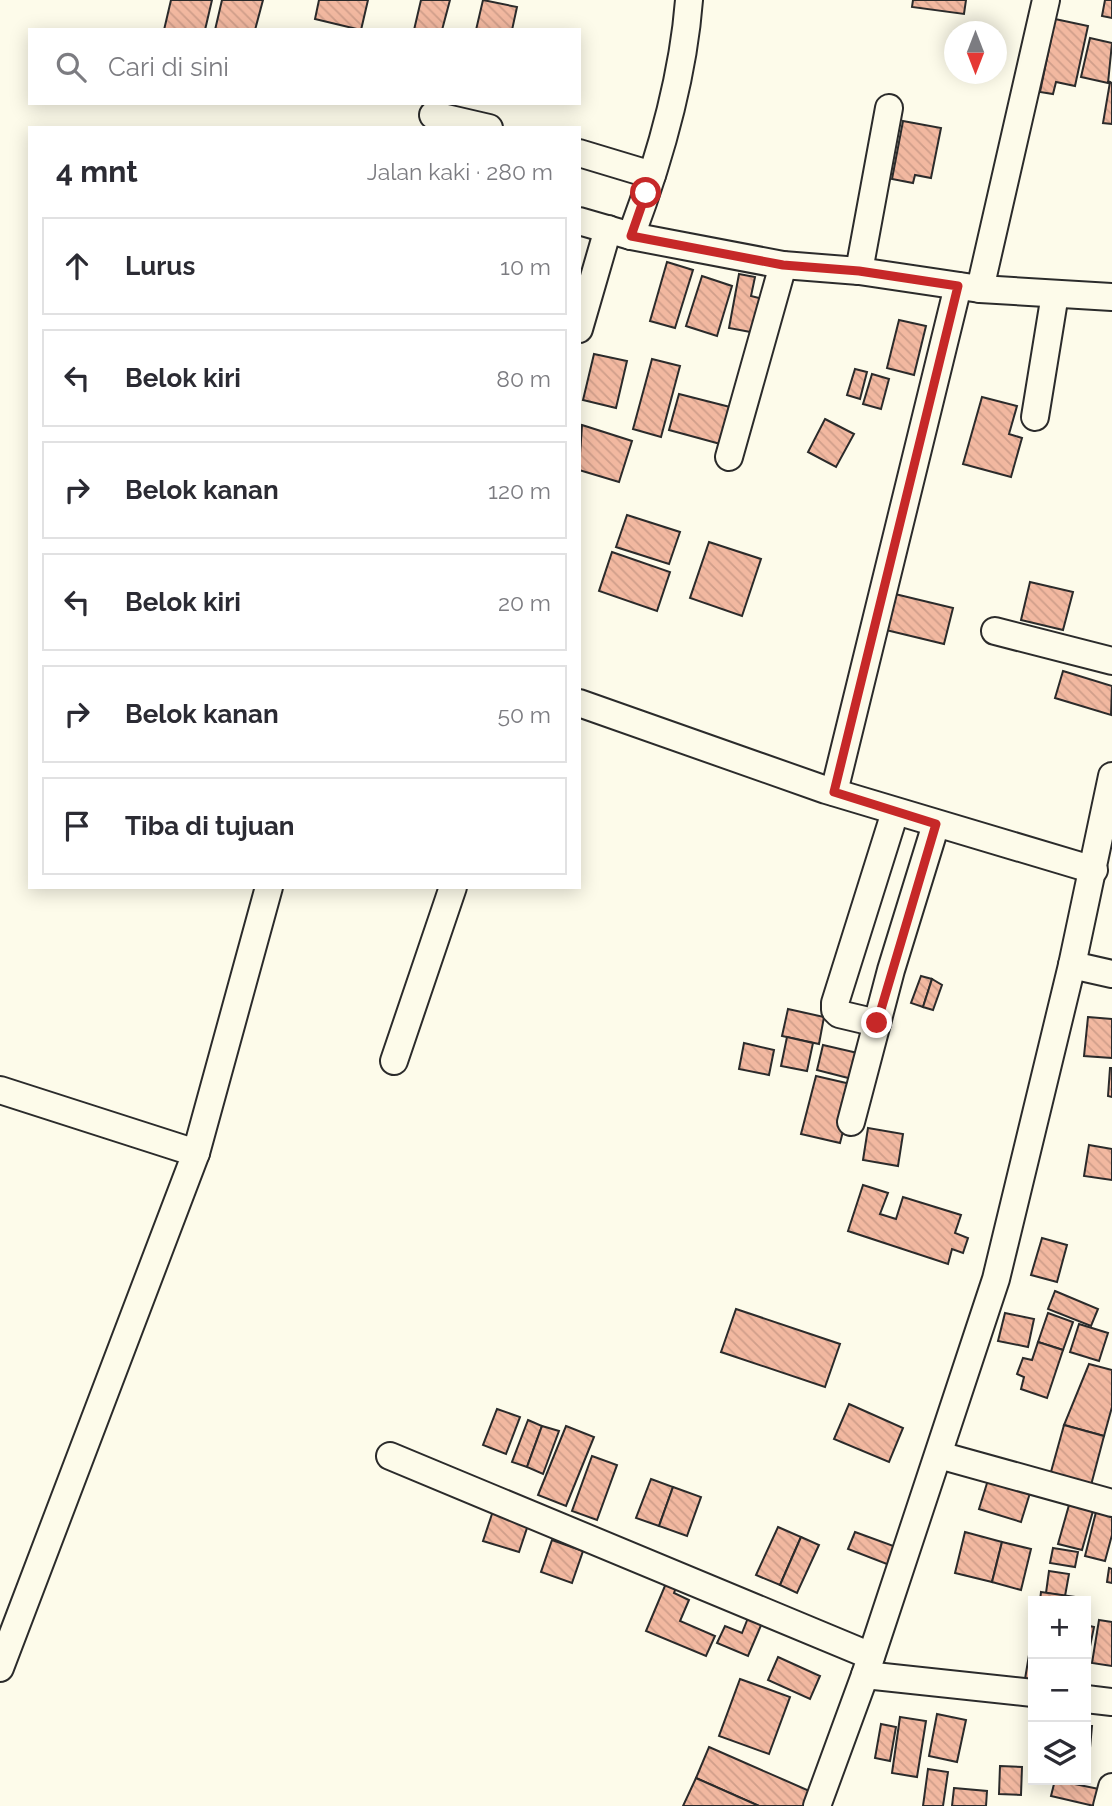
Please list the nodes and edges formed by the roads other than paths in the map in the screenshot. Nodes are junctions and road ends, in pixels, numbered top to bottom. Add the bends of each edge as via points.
1 (689, 0) edge
2 (1046, 0) edge
3 (888, 108) dead end
4 (433, 115) dead end
5 (480, 126) edge
6 (581, 154) edge
7 (652, 175) junction
8 (581, 222) edge
9 (619, 232) junction
10 (783, 265) junction
11 (859, 271) junction
12 (969, 288) junction
13 (1055, 294) junction
14 (1112, 297) edge
15 (581, 324) edge
16 (1035, 417) dead end
17 (730, 457) dead end
18 (995, 631) dead end
19 (1112, 661) edge
20 (581, 704) edge
21 (1112, 776) edge
22 (834, 792) junction
23 (895, 812) junction
24 (936, 824) junction
25 (1094, 870) junction
26 (268, 889) edge
27 (452, 889) edge
28 (1072, 965) junction
29 (1112, 974) edge
30 (877, 1023) junction
31 (394, 1061) dead end
32 (0, 1090) edge
33 (851, 1122) dead end
34 (196, 1153) junction
35 (939, 1455) junction
36 (390, 1456) dead end
37 (1112, 1503) edge
38 (868, 1666) junction
39 (0, 1668) edge
40 (1028, 1692) edge
41 (1091, 1700) edge
42 (1112, 1702) edge
43 (1112, 1787) edge
44 (817, 1806) edge
45 (1107, 1806) edge

1 - 7 street via 687,31
2 - 12 street
3 - 11 street
4 - 5 street
6 - 7 street
7 - 9 street
8 - 9 street
9 - 10 street
9 - 15 street
10 - 11 street
10 - 17 street
11 - 12 street
12 - 13 street
12 - 22 street
13 - 14 street
13 - 16 street
18 - 19 street
20 - 22 street
21 - 25 street
22 - 23 street
23 - 24 street
23 - 30 street via 835,1003 839,1014
24 - 25 street
24 - 30 street
25 - 28 street
26 - 34 street
27 - 31 street
28 - 29 street
28 - 35 street via 1009,1233
30 - 33 street
32 - 34 street
34 - 39 street
35 - 37 street
35 - 38 street
36 - 38 street
38 - 40 street
38 - 44 street
41 - 42 street
43 - 45 street

